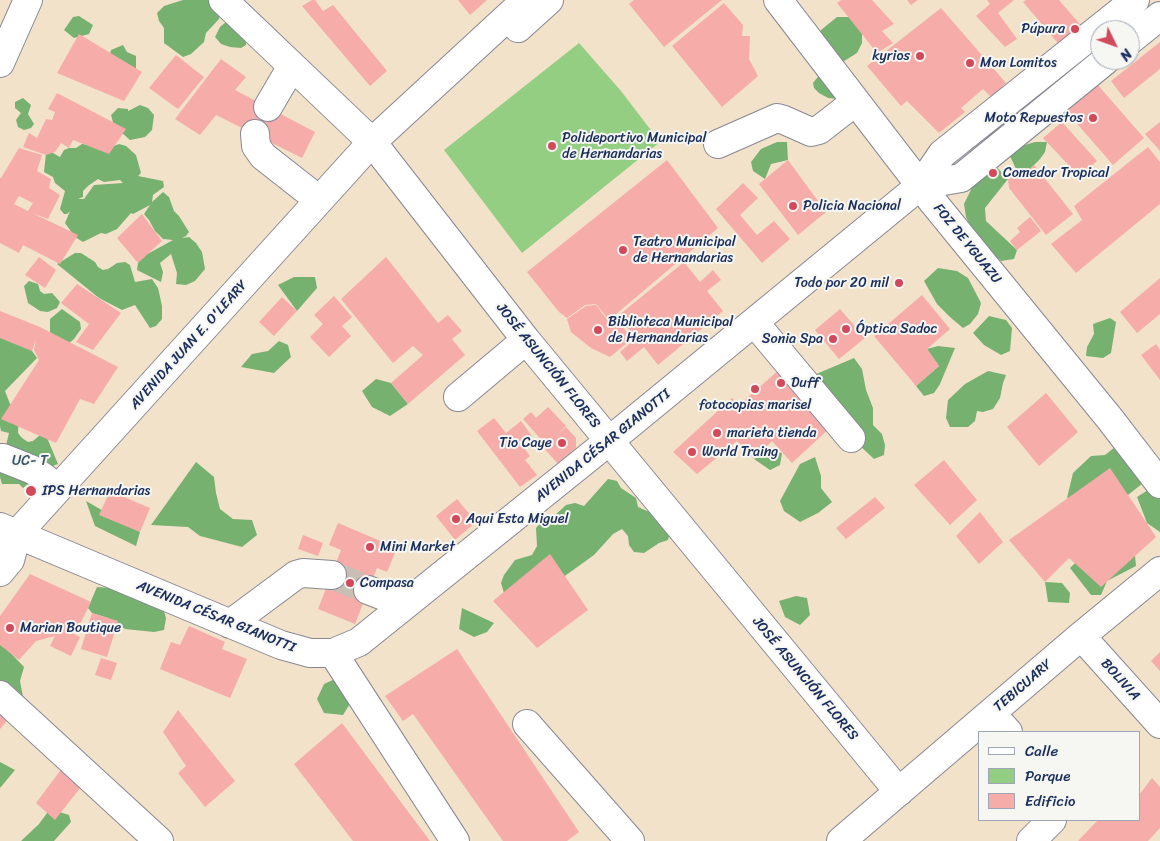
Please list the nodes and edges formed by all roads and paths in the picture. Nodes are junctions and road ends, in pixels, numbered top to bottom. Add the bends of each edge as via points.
1 (28, 0) edge
2 (222, 0) edge
3 (526, 0) edge
4 (549, 0) edge
5 (778, 0) edge
6 (1135, 0) edge
7 (1160, 16) edge
8 (1140, 32) edge
9 (0, 63) edge
10 (292, 66) junction
11 (1094, 70) edge
12 (855, 102) junction
13 (268, 107) dead end
14 (255, 134) dead end
15 (372, 142) junction
16 (718, 144) dead end
17 (921, 185) junction
18 (319, 200) junction
19 (754, 322) junction
20 (526, 340) junction
21 (458, 397) dead end
22 (852, 438) dead end
23 (609, 441) junction
24 (0, 458) edge
25 (1160, 484) edge
26 (56, 491) junction
27 (6, 534) edge
28 (1160, 571) edge
29 (0, 572) edge
30 (332, 575) tunnel mouth
31 (368, 590) tunnel mouth
32 (404, 604) junction
33 (230, 624) junction
34 (1080, 636) junction
35 (333, 653) junction
36 (0, 695) edge
37 (999, 723) edge
38 (527, 724) dead end
39 (1160, 724) edge
40 (987, 731) edge
41 (978, 737) edge
42 (899, 792) junction
43 (1051, 821) edge
44 (159, 841) edge
45 (455, 841) edge
46 (630, 841) edge
47 (840, 841) edge
48 (1031, 841) edge

1 - 9 street
2 - 10 street, JOSÉ ASUNCIÓN FLORES
3 - 15 street, AVENIDA JUAN E. O'LEARY
4 - 15 street via 409,126
5 - 12 street, FOZ DE YGUAZU
6 - 17 street, AVENIDA CÉSAR GIANOTTI via 942,154
7 - 8 street
10 - 13 street
10 - 15 street, JOSÉ ASUNCIÓN FLORES
11 - 17 street, AVENIDA CÉSAR GIANOTTI via 961,178
12 - 16 street via 819,130 811,132 777,118
12 - 17 street, FOZ DE YGUAZU
14 - 18 street via 256,146 263,156
15 - 18 street, AVENIDA JUAN E. O'LEARY
15 - 20 street, JOSÉ ASUNCIÓN FLORES
17 - 19 street, AVENIDA CÉSAR GIANOTTI
17 - 25 street, FOZ DE YGUAZU
18 - 26 street, AVENIDA JUAN E. O'LEARY
19 - 22 street
19 - 23 street, AVENIDA CÉSAR GIANOTTI
20 - 21 street
20 - 23 street, JOSÉ ASUNCIÓN FLORES
23 - 32 street, AVENIDA CÉSAR GIANOTTI
23 - 42 street, JOSÉ ASUNCIÓN FLORES
24 - 26 street via 33,470
26 - 27 street, AVENIDA JUAN E. O'LEARY
27 - 29 street via 10,560
27 - 33 street, AVENIDA CÉSAR GIANOTTI
28 - 34 street, TEBICUARY
30 - 33 street via 296,575
31 - 32 street
32 - 35 street, AVENIDA CÉSAR GIANOTTI via 359,642
33 - 35 street, AVENIDA CÉSAR GIANOTTI via 281,646 310,653
34 - 37 street, TEBICUARY
34 - 39 street, BOLIVIA
35 - 45 street
36 - 44 street
37 - 40 street, TEBICUARY
38 - 46 street
41 - 42 street, TEBICUARY
42 - 47 street, TEBICUARY
43 - 48 street

